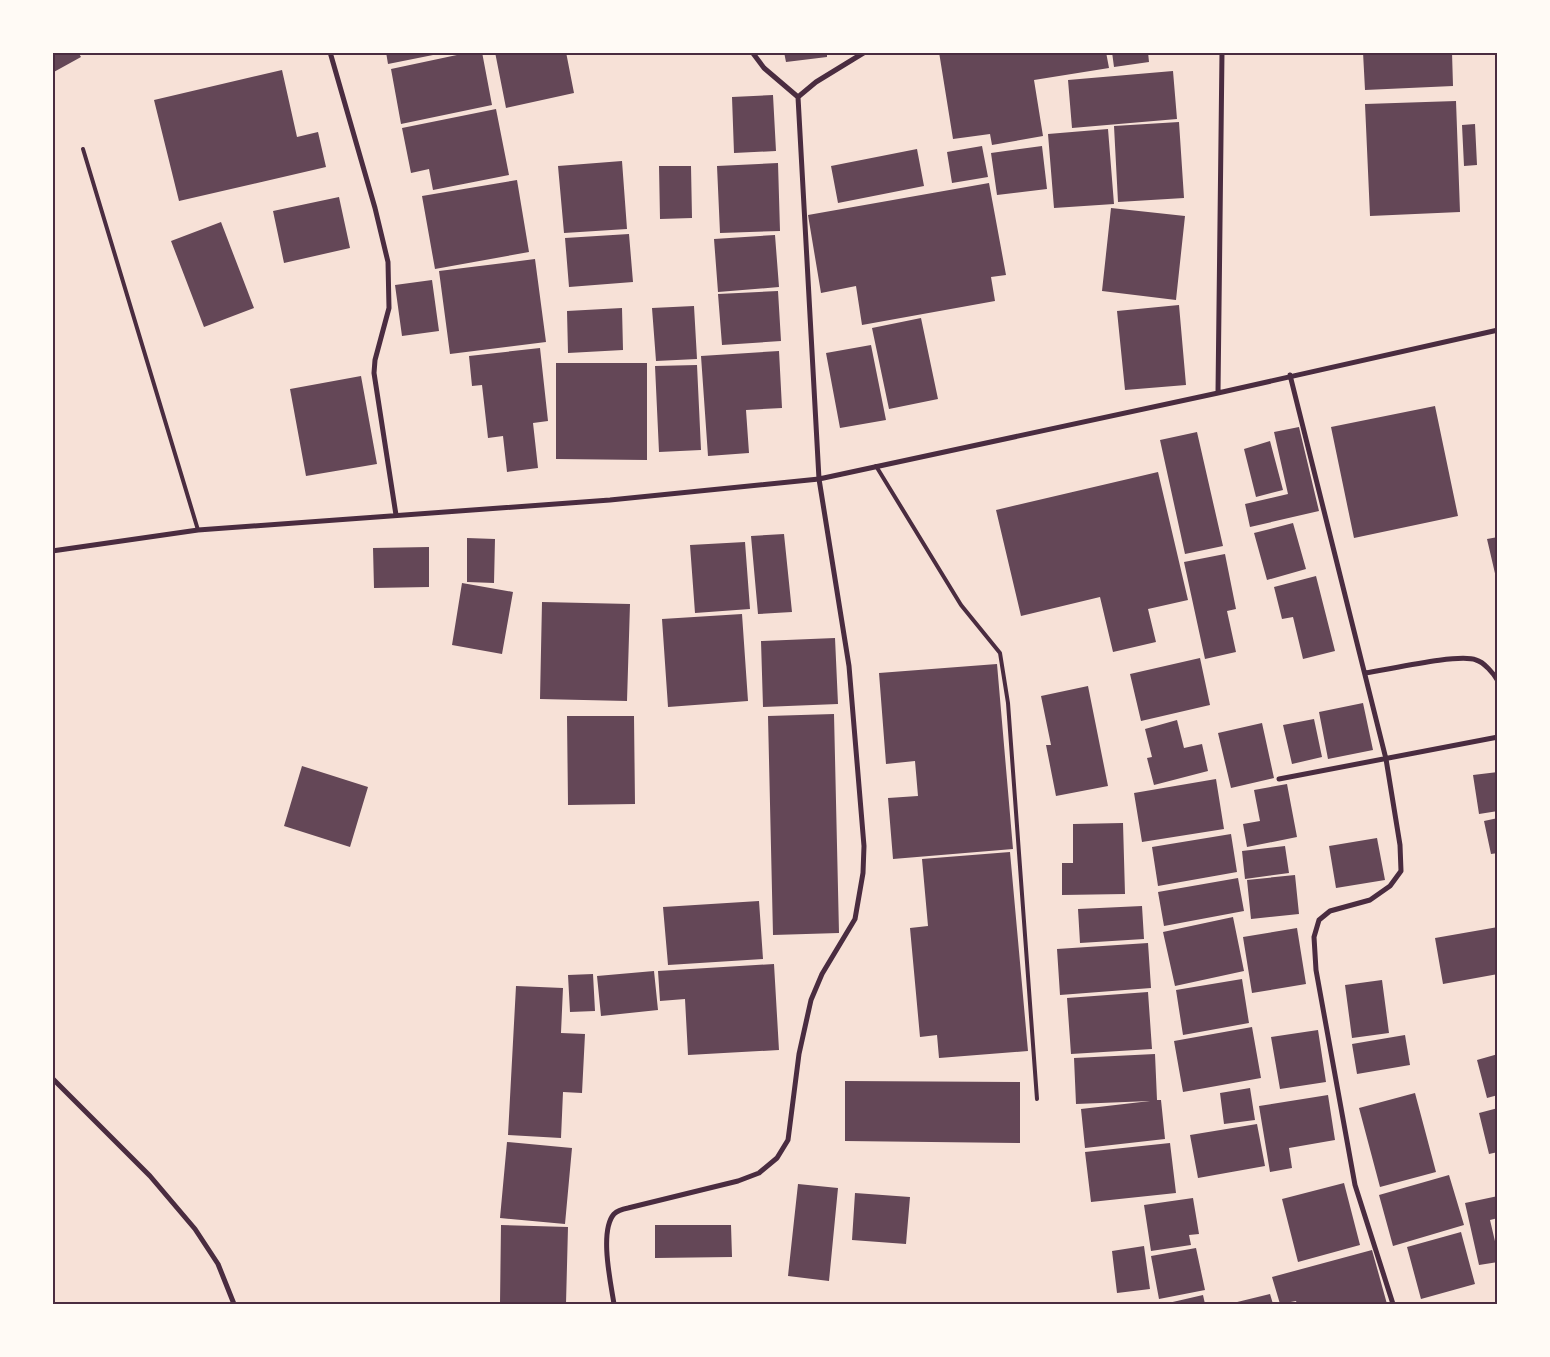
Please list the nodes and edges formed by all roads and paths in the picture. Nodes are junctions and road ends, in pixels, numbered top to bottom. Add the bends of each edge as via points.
1 (330, 52) edge
2 (752, 52) edge
3 (865, 52) edge
4 (1222, 52) edge
5 (798, 97) junction
6 (83, 149) dead end
7 (1498, 330) edge
8 (1290, 375) junction
9 (1218, 393) junction
10 (876, 466) junction
11 (818, 479) junction
12 (396, 514) junction
13 (198, 530) junction
14 (52, 551) edge
15 (1365, 673) junction
16 (1498, 681) edge
17 (1498, 737) edge
18 (1386, 759) junction
19 (1279, 779) dead end
20 (52, 1078) edge
21 (1037, 1100) dead end
22 (234, 1304) edge
23 (614, 1304) edge
24 (1393, 1304) edge

1 - 12 street via 376,208 388,262 389,308 374,373
2 - 5 street via 764,68
3 - 5 street
4 - 9 street
5 - 11 street
6 - 13 lane
7 - 8 street
8 - 9 street
8 - 15 street
9 - 10 street
10 - 11 street
10 - 21 lane via 961,605 1000,653 1009,712
11 - 12 street via 610,500
11 - 23 street via 848,666 864,846 855,919 822,974 811,1000 788,1140 777,1158 759,1173 738,1181 619,1210 613,1215 607,1246
12 - 13 street
13 - 14 street
15 - 16 street via 1458,658 1477,660
15 - 18 street
17 - 18 street
18 - 19 street
18 - 24 street via 1400,845 1400,871 1390,886 1370,900 1330,910 1319,920 1314,938 1316,970 1355,1185
20 - 22 street via 150,1176 195,1229 218,1264

